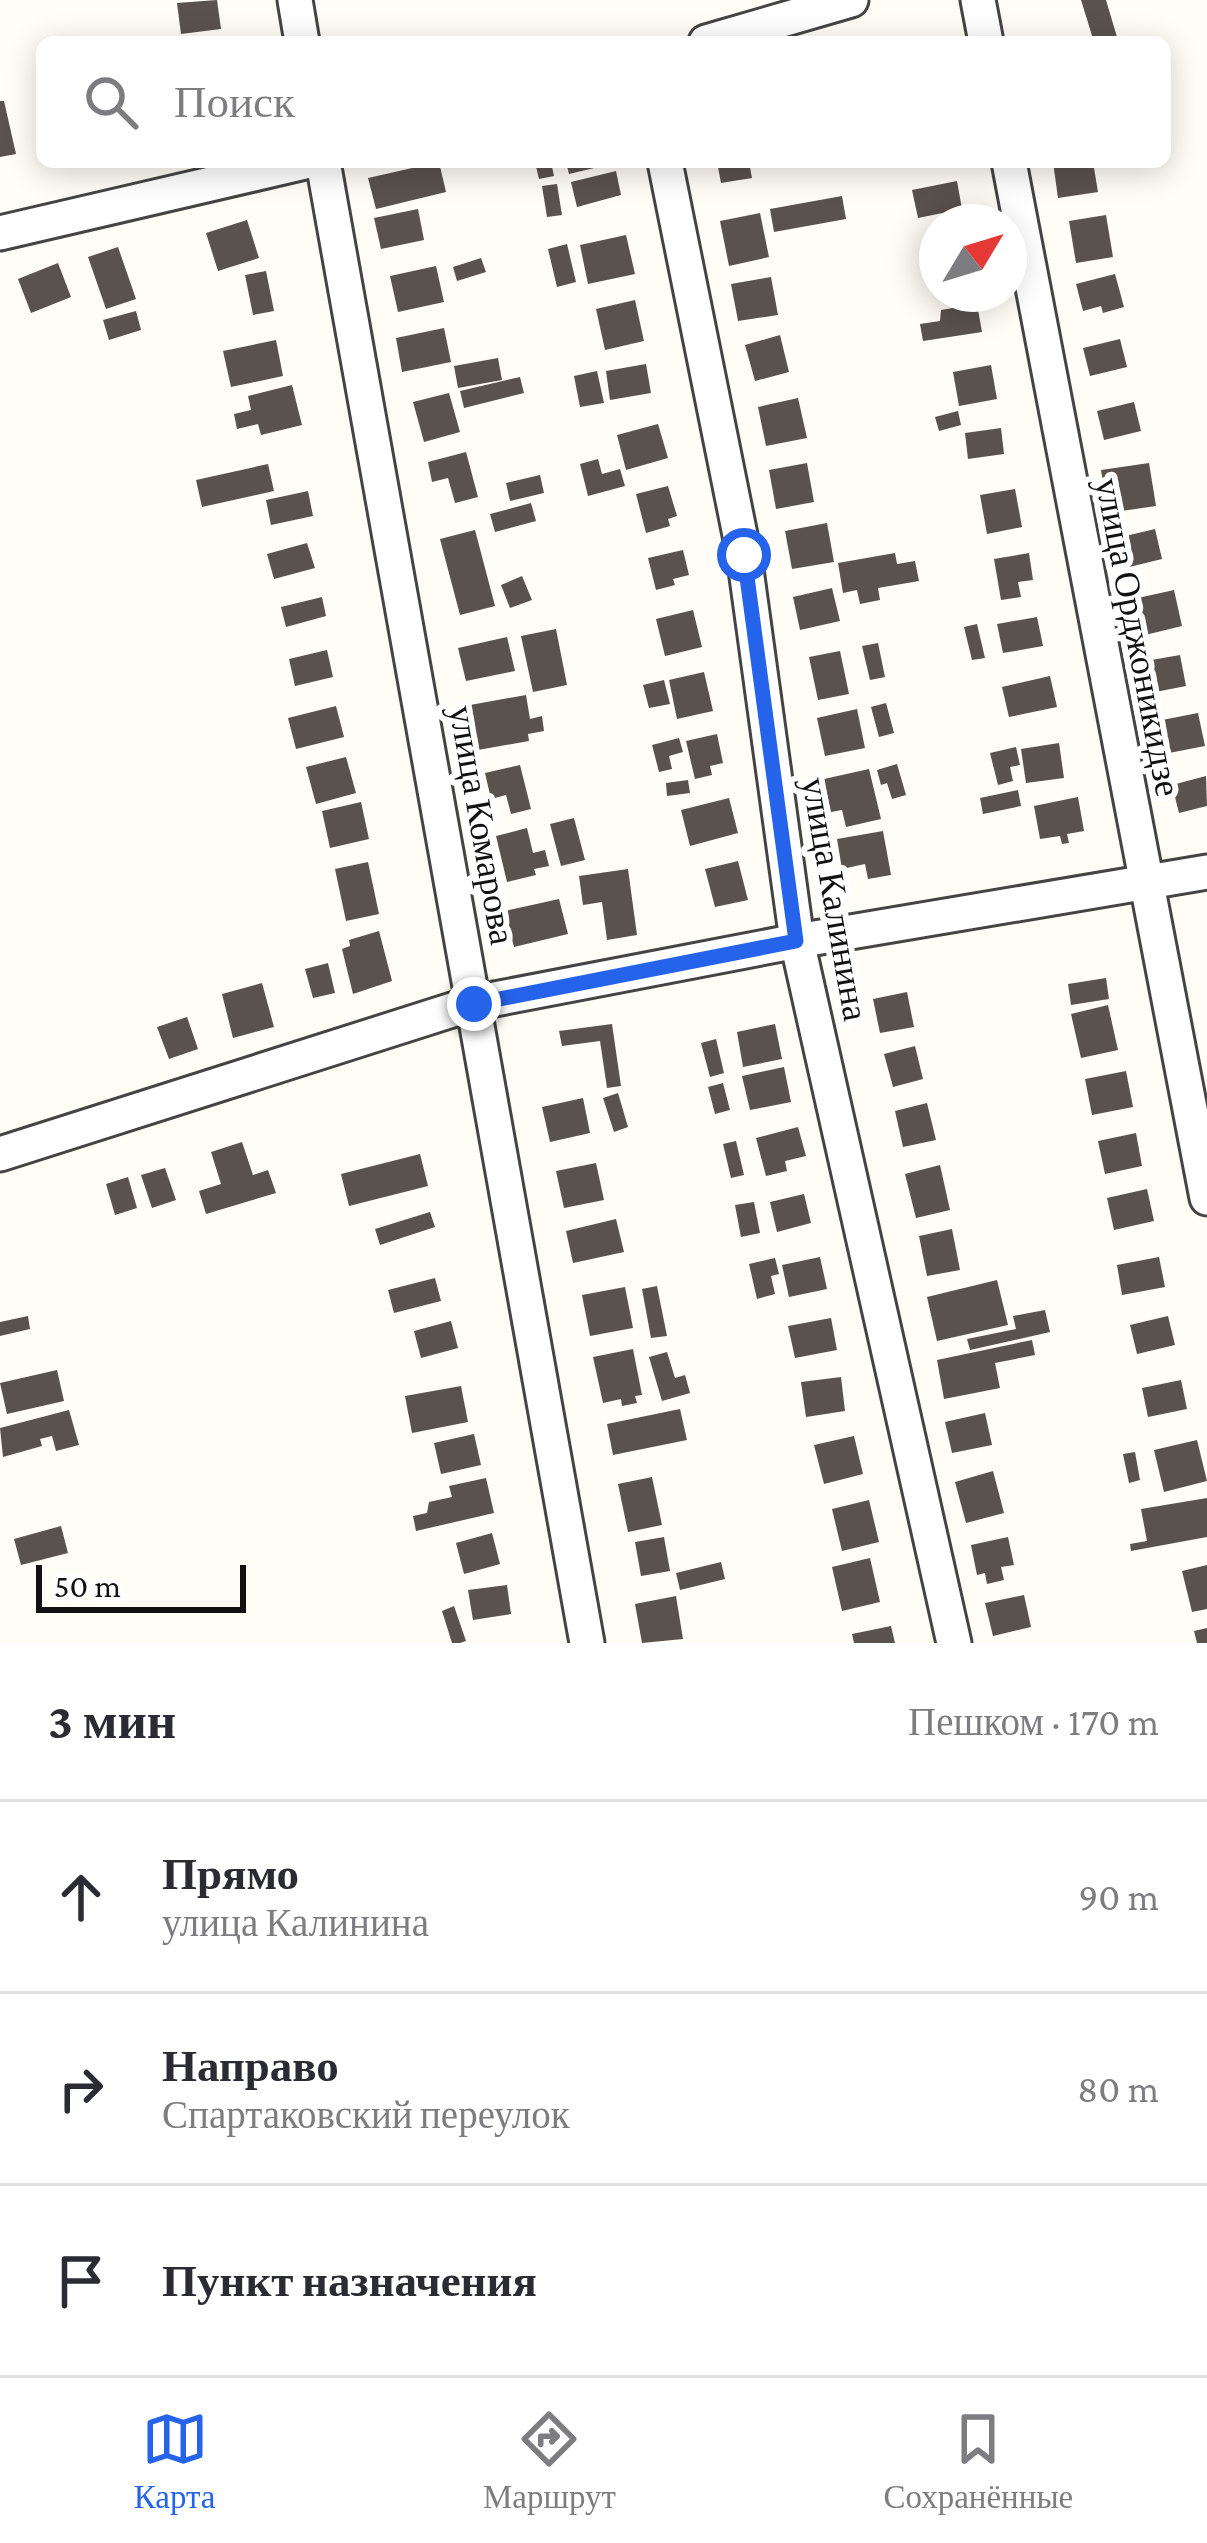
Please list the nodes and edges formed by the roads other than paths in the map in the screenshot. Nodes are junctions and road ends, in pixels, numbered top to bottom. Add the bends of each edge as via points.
1 (295, 0) edge
2 (851, 0) edge
3 (978, 0) edge
4 (301, 36) edge
5 (727, 36) edge
6 (985, 36) edge
7 (279, 168) edge
8 (324, 168) edge
9 (666, 168) edge
10 (1010, 168) edge
11 (0, 233) edge
12 (1207, 872) edge
13 (1145, 882) junction
14 (796, 941) junction
15 (474, 1004) junction
16 (0, 1154) edge
17 (1207, 1198) edge
18 (587, 1643) edge
19 (954, 1643) edge

1 - 4 street
2 - 5 street
3 - 6 street
7 - 11 street
8 - 15 street, улица Комарова
9 - 14 street, улица Калинина via 744,555
10 - 13 street, улица Орджоникидзе
12 - 13 street
13 - 14 street
13 - 17 street, улица Орджоникидзе
14 - 15 street
14 - 19 street, улица Калинина
15 - 16 street
15 - 18 street, улица Комарова

